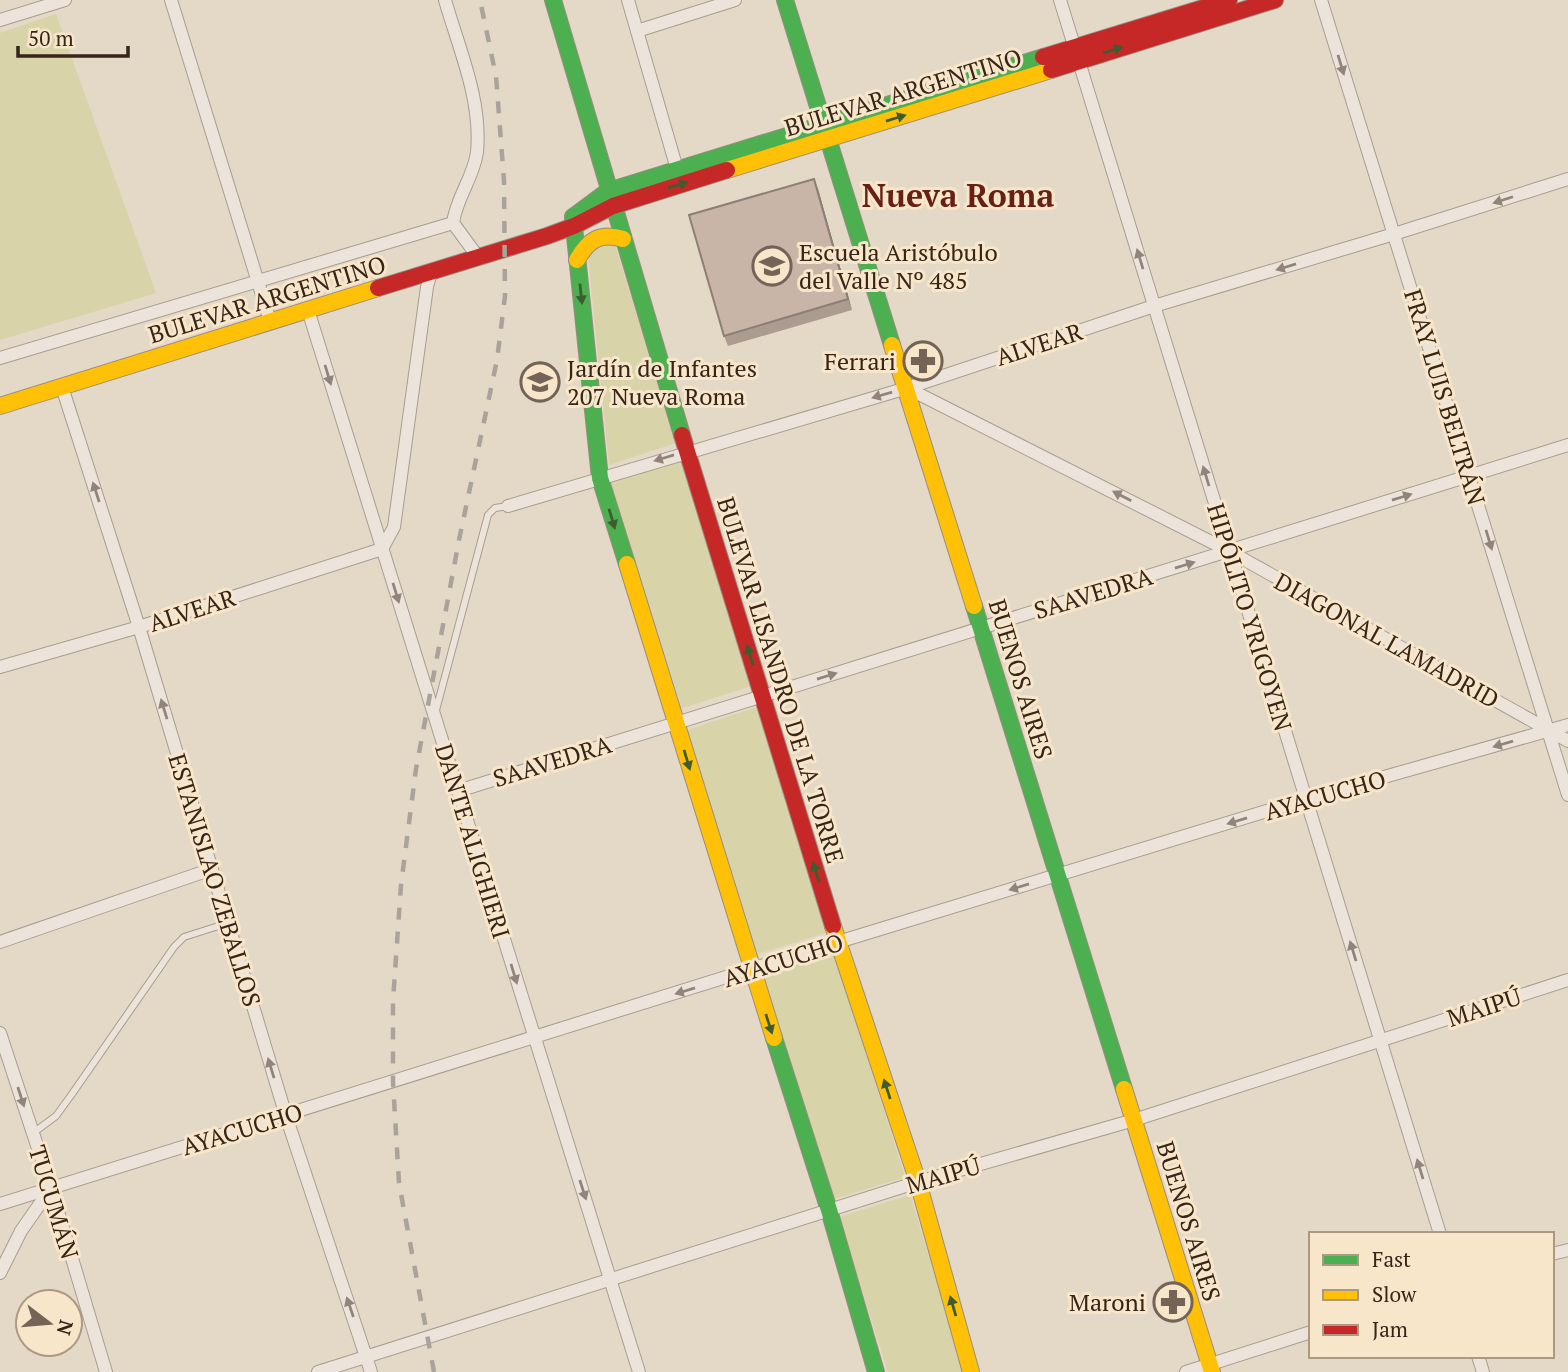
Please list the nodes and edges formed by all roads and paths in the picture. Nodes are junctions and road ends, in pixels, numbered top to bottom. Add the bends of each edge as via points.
1 (65, 0) edge
2 (171, 0) edge
3 (445, 0) edge
4 (553, 0) edge
5 (628, 0) edge
6 (735, 0) edge
7 (785, 0) edge
8 (1060, 0) edge
9 (1229, 0) edge
10 (1275, 0) edge
11 (1321, 0) edge
12 (0, 20) edge
13 (637, 31) junction
14 (1077, 54) junction
15 (827, 131) junction
16 (677, 169) junction
17 (1568, 179) edge
18 (611, 198) junction
19 (573, 222) junction
20 (453, 223) junction
21 (1394, 234) junction
22 (623, 239) junction
23 (478, 257) junction
24 (577, 260) junction
25 (431, 272) junction
26 (258, 281) junction
27 (1154, 306) junction
28 (308, 310) junction
29 (270, 321) junction
30 (0, 358) edge
31 (62, 387) junction
32 (907, 388) junction
33 (0, 406) edge
34 (1568, 445) edge
35 (687, 451) junction
36 (1469, 476) junction
37 (600, 478) junction
38 (508, 506) joint
39 (382, 549) junction
40 (1229, 551) junction
41 (139, 627) junction
42 (981, 628) junction
43 (0, 667) edge
44 (762, 696) junction
45 (434, 717) junction
46 (676, 723) junction
47 (1568, 725) edge
48 (1549, 732) junction
49 (1568, 741) edge
50 (458, 791) junction
51 (1568, 794) edge
52 (1306, 799) junction
53 (212, 869) junction
54 (1058, 876) junction
55 (228, 923) junction
56 (0, 942) edge
57 (838, 942) junction
58 (752, 970) junction
59 (1568, 980) edge
60 (0, 1032) edge
61 (534, 1037) junction
62 (1380, 1040) junction
63 (286, 1116) junction
64 (1134, 1120) junction
65 (33, 1133) junction
66 (918, 1182) junction
67 (51, 1188) junction
68 (0, 1203) edge
69 (829, 1210) junction
70 (1439, 1232) edge
71 (0, 1273) edge
72 (611, 1279) junction
73 (1309, 1333) edge
74 (367, 1358) junction
75 (1210, 1369) edge
76 (106, 1372) edge
77 (318, 1372) edge
78 (371, 1372) edge
79 (639, 1372) edge
80 (876, 1372) edge
81 (971, 1372) edge
82 (1186, 1372) edge

1 - 12 street
2 - 26 street
3 - 20 street via 477,119 477,154
4 - 18 main road, BULEVAR LISANDRO DE LA TORRE
5 - 13 street
6 - 13 street
7 - 15 main road, BUENOS AIRES
8 - 14 street, HIPÓLITO YRIGOYEN
9 - 14 main road, BULEVAR ARGENTINO
14 -> 10 main road, BULEVAR ARGENTINO
11 -> 21 street, FRAY LUIS BELTRÁN
13 - 16 street
14 - 15 main road, BULEVAR ARGENTINO
27 -> 14 street, HIPÓLITO YRIGOYEN
15 - 16 main road, BULEVAR ARGENTINO
18 -> 15 main road, BULEVAR ARGENTINO
15 - 32 main road, BUENOS AIRES
16 - 18 main road, BULEVAR ARGENTINO
17 -> 21 street, ALVEAR
18 - 19 main road, BULEVAR ARGENTINO
18 - 22 main road, BULEVAR LISANDRO DE LA TORRE
19 - 23 main road, BULEVAR ARGENTINO via 547,236
19 - 24 main road
20 - 23 street
20 - 26 street
21 -> 27 street, ALVEAR
21 - 36 street, FRAY LUIS BELTRÁN
22 - 24 main road via 611,234 598,236 584,245
22 - 35 main road, BULEVAR LISANDRO DE LA TORRE
23 - 25 main road, BULEVAR ARGENTINO
24 -> 37 main road
25 - 28 main road, BULEVAR ARGENTINO
25 - 39 street via 394,527
26 - 29 street
26 - 30 street
27 - 32 street, ALVEAR
40 -> 27 street, HIPÓLITO YRIGOYEN
28 - 29 main road, BULEVAR ARGENTINO
28 -> 39 street, DANTE ALIGHIERI
29 - 31 main road, BULEVAR ARGENTINO
31 - 33 main road, BULEVAR ARGENTINO
41 -> 31 street, ESTANISLAO ZEBALLOS
32 -> 35 street, ALVEAR
40 -> 32 street, DIAGONAL LAMADRID
32 - 42 main road, BUENOS AIRES
34 - 36 street, SAAVEDRA
35 -> 37 street, ALVEAR
44 -> 35 main road, BULEVAR LISANDRO DE LA TORRE
40 -> 36 street, SAAVEDRA
36 -> 48 street, FRAY LUIS BELTRÁN
37 - 38 street, ALVEAR
37 -> 46 main road
38 - 45 lane via 495,508 488,515
39 - 41 street, ALVEAR
39 -> 45 street, DANTE ALIGHIERI
42 -> 40 street, SAAVEDRA
40 - 48 street, DIAGONAL LAMADRID
40 - 52 street, HIPÓLITO YRIGOYEN
41 - 43 street, ALVEAR
53 -> 41 street, ESTANISLAO ZEBALLOS
44 -> 42 street, SAAVEDRA
42 - 54 main road, BUENOS AIRES
44 - 46 street, SAAVEDRA
57 -> 44 main road, BULEVAR LISANDRO DE LA TORRE
45 - 50 street, DANTE ALIGHIERI
46 - 50 street, SAAVEDRA
46 -> 58 main road
47 - 48 street, AYACUCHO
48 - 49 street, DIAGONAL LAMADRID
48 - 51 street, FRAY LUIS BELTRÁN
48 -> 52 street, AYACUCHO
50 -> 61 street, DANTE ALIGHIERI
52 -> 54 street, AYACUCHO
62 -> 52 street, HIPÓLITO YRIGOYEN
53 - 55 street, ESTANISLAO ZEBALLOS
53 - 56 street
54 -> 57 street, AYACUCHO
54 - 64 main road, BUENOS AIRES
63 -> 55 street, ESTANISLAO ZEBALLOS
55 - 65 lane via 184,937 174,947 72,1094 56,1115
57 - 58 street, AYACUCHO
66 -> 57 main road, BULEVAR LISANDRO DE LA TORRE
58 -> 61 street, AYACUCHO
58 -> 69 main road
59 - 62 street, MAIPÚ
60 -> 65 street, TUCUMÁN
61 - 63 street, AYACUCHO
61 -> 72 street, DANTE ALIGHIERI
62 - 64 street, MAIPÚ
70 -> 62 street, HIPÓLITO YRIGOYEN
63 - 67 street, AYACUCHO
74 -> 63 street, ESTANISLAO ZEBALLOS
64 - 66 street, MAIPÚ
64 - 75 main road, BUENOS AIRES
65 - 67 street, TUCUMÁN
66 - 69 street, MAIPÚ
81 -> 66 main road, BULEVAR LISANDRO DE LA TORRE
67 - 68 street, AYACUCHO
67 - 71 street via 21,1231
67 - 76 street, TUCUMÁN
69 - 72 street, MAIPÚ
69 - 80 main road
72 - 74 street, MAIPÚ
72 - 79 street, DANTE ALIGHIERI
73 - 75 street
74 - 77 street, MAIPÚ
74 - 78 street, ESTANISLAO ZEBALLOS
75 - 82 street

